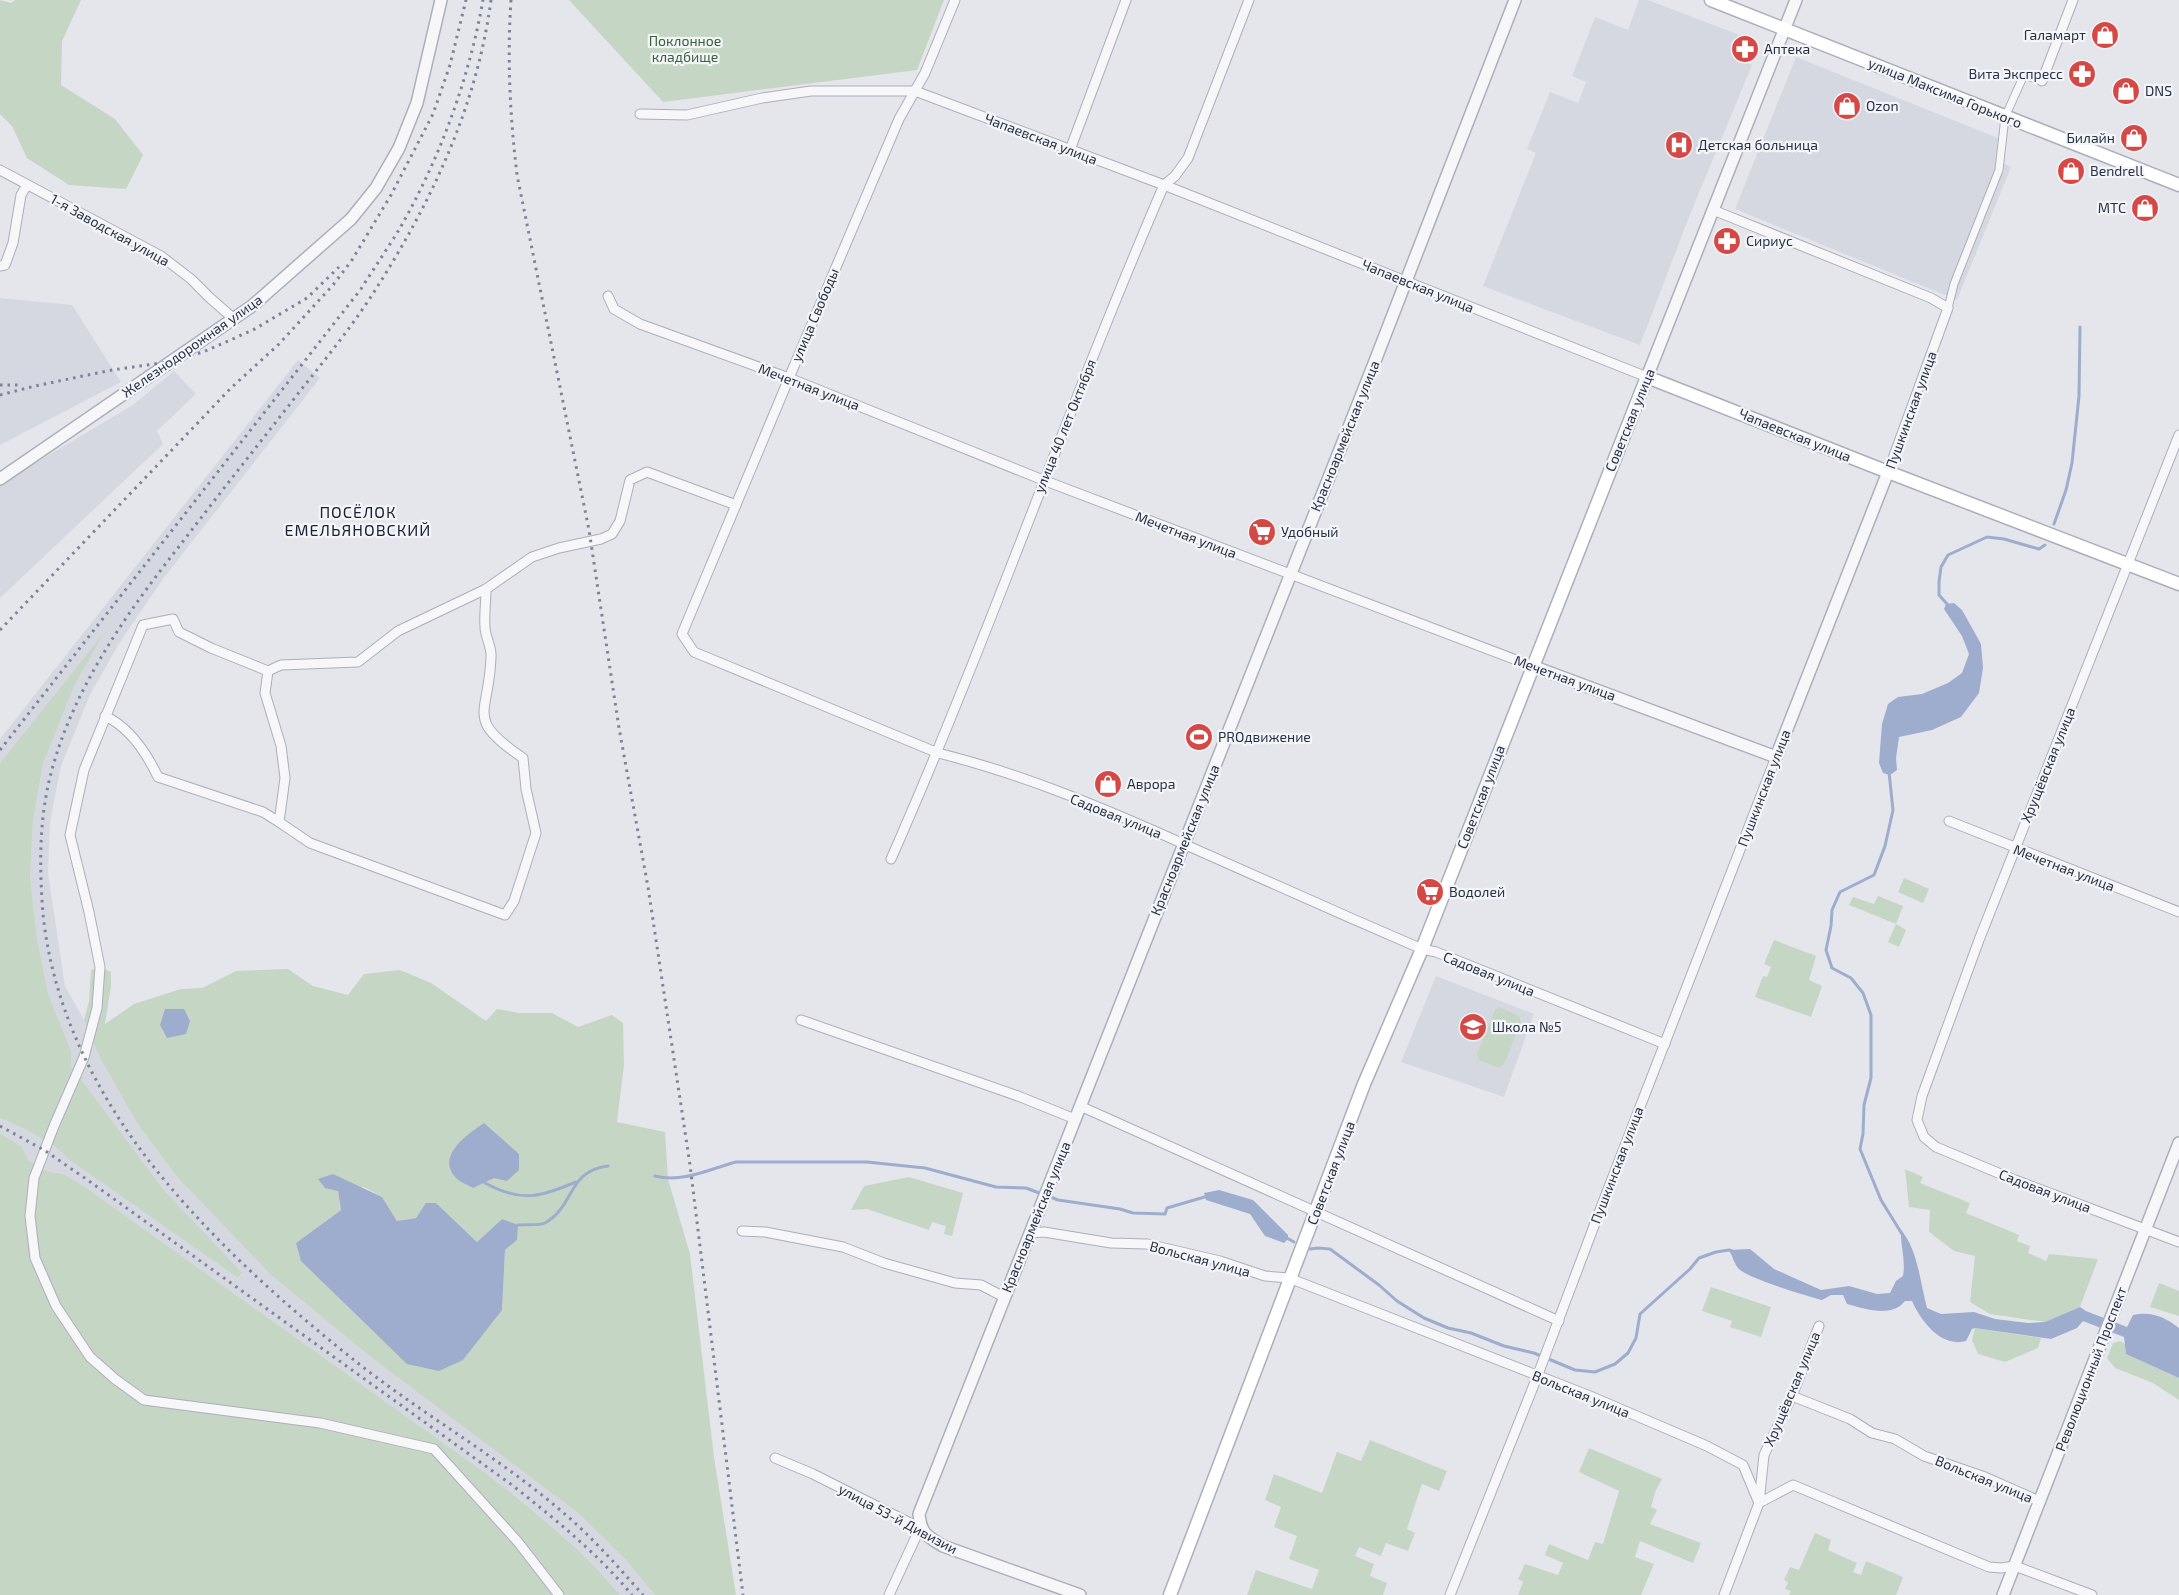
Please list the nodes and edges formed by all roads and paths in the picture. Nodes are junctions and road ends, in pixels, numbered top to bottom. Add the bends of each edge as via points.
1 (441, 0) edge
2 (955, 0) edge
3 (1126, 0) edge
4 (1249, 0) edge
5 (1516, 0) edge
6 (1711, 0) edge
7 (1796, 0) edge
8 (2072, 0) edge
9 (1784, 28) junction
10 (2042, 82) joint
11 (915, 91) junction
12 (640, 114) dead end
13 (2005, 117) junction
14 (1070, 150) junction
15 (0, 170) edge
16 (27, 184) junction
17 (1164, 185) junction
18 (2179, 185) edge
19 (1713, 210) junction
20 (0, 266) edge
21 (1406, 281) junction
22 (608, 296) dead end
23 (1948, 308) junction
24 (234, 319) junction
25 (1647, 377) junction
26 (789, 378) junction
27 (2179, 435) edge
28 (1888, 472) junction
29 (0, 479) edge
30 (1043, 480) junction
31 (736, 505) junction
32 (2128, 564) junction
33 (1290, 574) junction
34 (2179, 584) edge
35 (486, 589) junction
36 (682, 634) joint
37 (1532, 666) junction
38 (268, 671) junction
39 (106, 716) junction
40 (938, 753) junction
41 (1776, 757) junction
42 (1949, 821) dead end
43 (279, 822) junction
44 (1183, 844) junction
45 (2015, 849) junction
46 (891, 859) dead end
47 (2179, 912) edge
48 (1422, 949) junction
49 (800, 1020) dead end
50 (1665, 1044) junction
51 (1080, 1106) junction
52 (1075, 1118) junction
53 (1919, 1127) joint
54 (2179, 1143) edge
55 (1317, 1211) junction
56 (1032, 1229) junction
57 (2146, 1230) junction
58 (742, 1231) dead end
59 (2179, 1242) edge
60 (1289, 1278) junction
61 (1004, 1297) junction
62 (1559, 1320) junction
63 (1819, 1326) dead end
64 (1538, 1377) junction
65 (1792, 1396) junction
66 (775, 1458) dead end
67 (2039, 1501) junction
68 (1759, 1503) junction
69 (920, 1528) junction
70 (2015, 1566) junction
71 (559, 1595) edge
72 (889, 1595) edge
73 (1080, 1595) edge
74 (1170, 1595) edge
75 (1450, 1595) edge
76 (1724, 1595) edge
77 (2003, 1595) edge
78 (2092, 1595) edge

1 - 24 street, Железнодорожная улица via 417,103 399,148 376,188 350,219 294,271
2 - 11 street, улица Свободы
3 - 14 street
4 - 17 street, улица 40 лет Октября via 1188,158
5 - 21 street, Красноармейская улица
6 - 9 main road, улица Максима Горького
7 - 9 street, Советская улица
8 - 10 street, Пушкинская улица
9 - 13 main road, улица Максима Горького
9 - 19 street, Советская улица
10 - 13 street, Пушкинская улица via 2024,75
11 - 12 street, Чапаевская улица via 811,91 687,115
11 - 14 street, Чапаевская улица
11 - 26 street, улица Свободы via 899,119
13 - 18 main road, улица Максима Горького
13 - 23 street, Пушкинская улица via 1999,170 1954,284
14 - 17 street, Чапаевская улица
15 - 16 street, 1-я Заводская улица
16 - 20 street via 13,243 5,265
16 - 24 street, 1-я Заводская улица via 161,256
17 - 21 street, Чапаевская улица
17 - 30 street, улица 40 лет Октября
19 - 23 street via 1931,298
19 - 25 street, Советская улица
21 - 25 street, Чапаевская улица
21 - 33 street, Красноармейская улица
22 - 26 street, Мечетная улица via 614,309 640,324
23 - 28 street, Пушкинская улица
24 - 29 street, Железнодорожная улица
25 - 28 main road, Чапаевская улица
25 - 37 main road, Советская улица
26 - 30 street, Мечетная улица
26 - 31 street, улица Свободы
27 - 32 street, Хрущёвская улица
28 - 32 main road, Чапаевская улица
28 - 41 street, Пушкинская улица
30 - 33 street, Мечетная улица
30 - 40 street, улица 40 лет Октября
31 - 35 street via 647,472 630,480 620,521 612,534 532,557
31 - 36 street, улица Свободы
32 - 34 main road, Чапаевская улица
32 - 45 street, Хрущёвская улица
33 - 37 street, Мечетная улица
33 - 44 street, Красноармейская улица
35 - 38 street via 398,632 358,662 281,666
35 - 43 street via 485,629 492,656 483,711 487,728 523,758 536,833 514,901 505,915 310,843
36 - 40 street, Садовая улица via 694,652
37 - 41 street, Мечетная улица
37 - 48 main road, Советская улица
38 - 39 street via 179,632 173,619 143,625
38 - 43 street via 265,693 281,746 285,778
39 - 43 street via 116,722 150,759 158,777 263,812
39 - 71 street via 84,770 70,836 100,967 97,1008 84,1057 34,1178 30,1216 35,1258 56,1306 90,1357 144,1400 320,1423 434,1449 518,1542
40 - 44 street, Садовая улица via 980,763
40 - 46 street, улица 40 лет Октября
41 - 50 street, Пушкинская улица
42 - 45 street, Мечетная улица
44 - 48 street, Садовая улица
44 - 51 street, Красноармейская улица
45 - 47 street, Мечетная улица
45 - 53 street, Хрущёвская улица via 1922,1096
48 - 50 street, Садовая улица
48 - 55 main road, Советская улица via 1364,1084
49 - 52 street
50 - 62 street, Пушкинская улица
51 - 52 street, Красноармейская улица
51 - 55 street
52 - 56 street, Красноармейская улица
53 - 57 street, Садовая улица via 1924,1137 1936,1146
54 - 57 street, Революционный Проспект
55 - 60 main road, Советская улица
55 - 62 street
56 - 60 street, Вольская улица via 1111,1243 1147,1244 1220,1261 1265,1276
56 - 61 street, Красноармейская улица
57 - 59 street, Садовая улица
57 - 67 street, Революционный Проспект
58 - 61 street via 765,1232 843,1247 884,1263 955,1283 981,1285
60 - 64 street, Вольская улица
60 - 74 main road, Советская улица
61 - 69 street, Красноармейская улица via 925,1496 919,1514
62 - 64 street, Пушкинская улица
63 - 65 street, Хрущёвская улица
64 - 68 street, Вольская улица via 1698,1442 1743,1465
64 - 75 street, Пушкинская улица
65 - 67 street, Вольская улица via 1850,1419 1872,1433 1895,1439 1924,1456
65 - 68 street, Хрущёвская улица via 1764,1455
66 - 69 street, улица 53-й Дивизии
67 - 70 street, Революционный Проспект
68 - 70 street via 1793,1485 1989,1567
68 - 76 street, Хрущёвская улица
69 - 72 street, Красноармейская улица
69 - 73 street, улица 53-й Дивизии via 943,1546
70 - 77 street, Революционный Проспект
70 - 78 street

